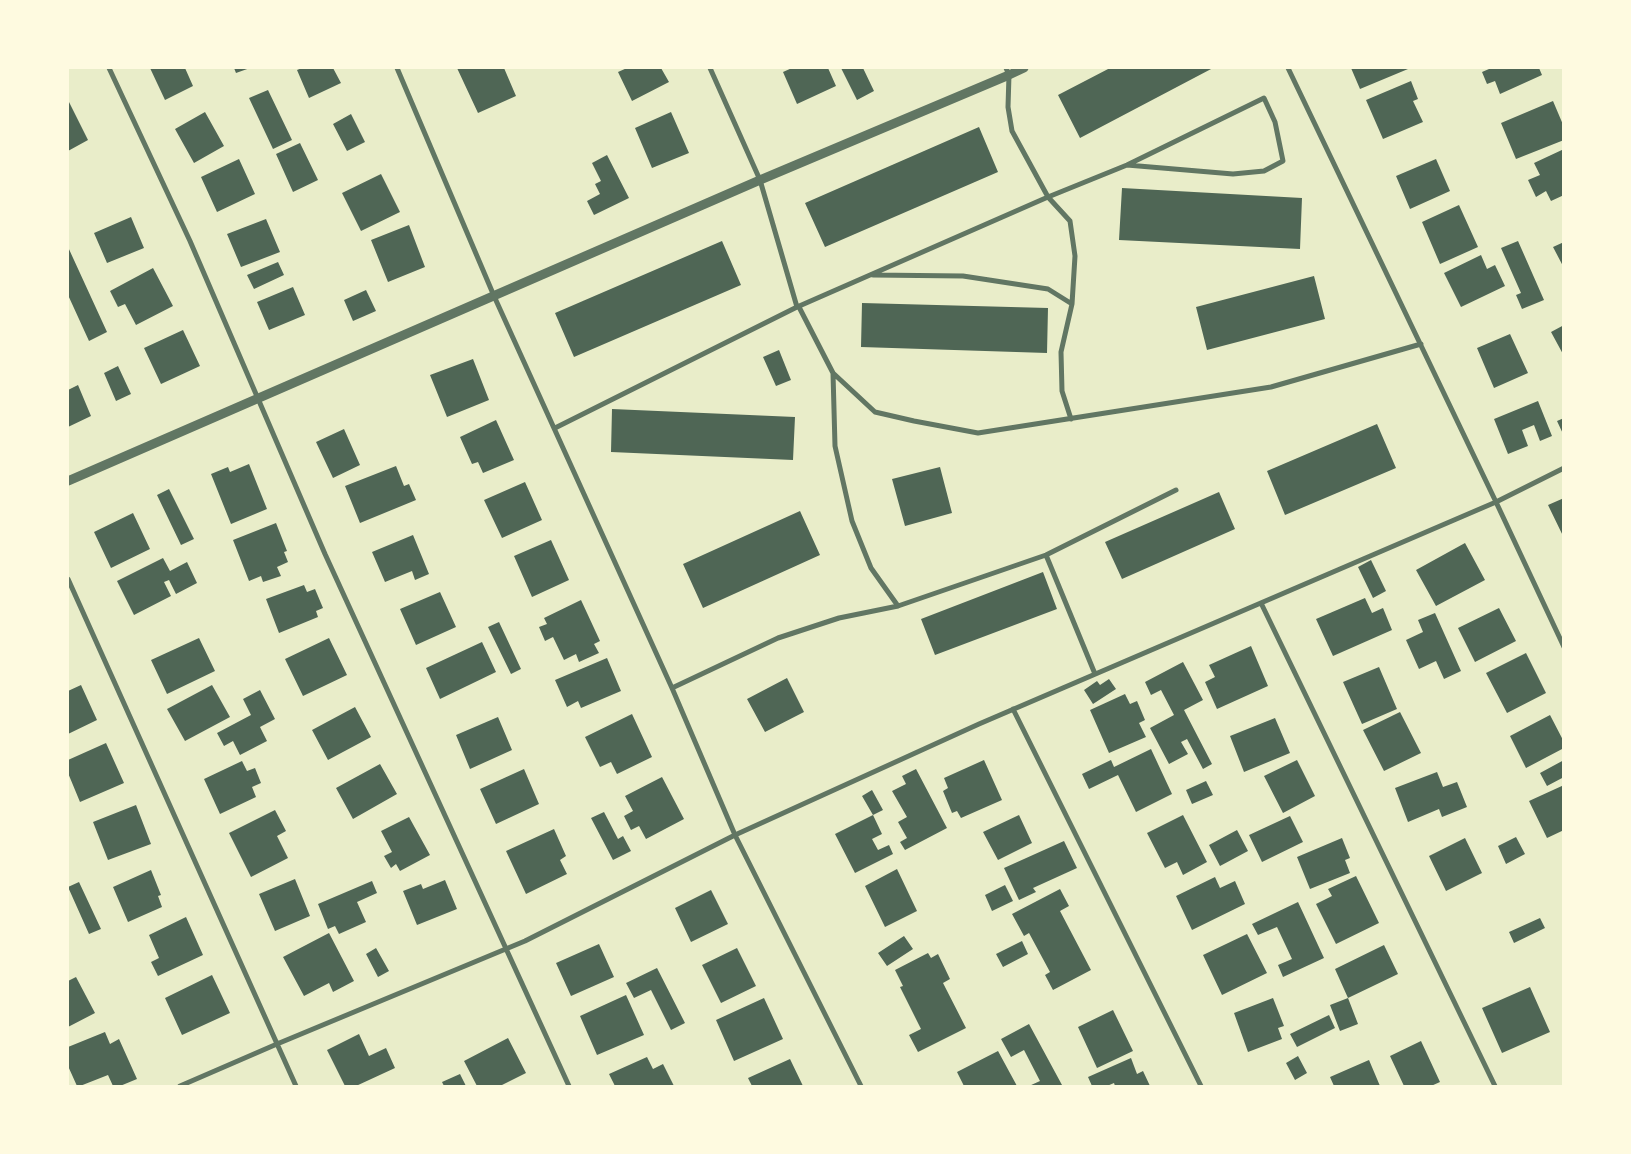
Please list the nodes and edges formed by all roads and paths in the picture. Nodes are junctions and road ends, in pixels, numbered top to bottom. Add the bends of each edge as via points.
1 (109, 68) edge
2 (397, 68) edge
3 (710, 68) edge
4 (1024, 68) edge
5 (1288, 68) edge
6 (1007, 71) edge
7 (1127, 164) junction
8 (760, 180) junction
9 (1048, 197) junction
10 (870, 275) junction
11 (494, 296) junction
12 (1072, 304) junction
13 (798, 307) junction
14 (1421, 344) junction
15 (833, 373) junction
16 (258, 398) junction
17 (1070, 419) junction
18 (555, 428) junction
19 (1564, 468) edge
20 (68, 481) edge
21 (1176, 490) dead end
22 (1496, 502) junction
23 (1046, 555) junction
24 (68, 579) edge
25 (1261, 603) junction
26 (898, 606) junction
27 (1564, 647) edge
28 (1095, 674) junction
29 (672, 688) junction
30 (1013, 709) junction
31 (735, 835) junction
32 (506, 948) junction
33 (277, 1044) junction
34 (180, 1086) edge
35 (296, 1086) edge
36 (569, 1086) edge
37 (861, 1086) edge
38 (1201, 1086) edge
39 (1495, 1086) edge

1 - 16 street via 190,241
2 - 11 street
3 - 8 street
4 - 6 street
5 - 14 street
6 - 8 street
6 - 9 street via 1012,131
7 - 7 street via 1264,98 1275,122 1283,161 1264,171 1232,174
7 - 9 street
8 - 11 street
8 - 13 street
9 - 10 street
9 - 12 street via 1070,221 1075,256
10 - 12 street via 963,276 1048,289
10 - 13 street
11 - 16 street
11 - 18 street
12 - 17 street via 1062,352 1062,391
13 - 15 street
13 - 18 street
14 - 17 street via 1271,387
14 - 22 street
15 - 17 street via 875,412 914,421 978,433
15 - 26 street via 835,446 852,521 871,568
16 - 20 street
16 - 32 street via 325,554
18 - 29 street
19 - 22 street
21 - 23 street
22 - 25 street
22 - 27 street
23 - 26 street
23 - 28 street
24 - 33 street
25 - 28 street
25 - 39 street
26 - 29 street via 839,618 778,638
28 - 30 street
29 - 31 street
30 - 31 street
30 - 38 street
31 - 32 street
31 - 37 street
32 - 33 street
32 - 36 street
33 - 34 street
33 - 35 street

